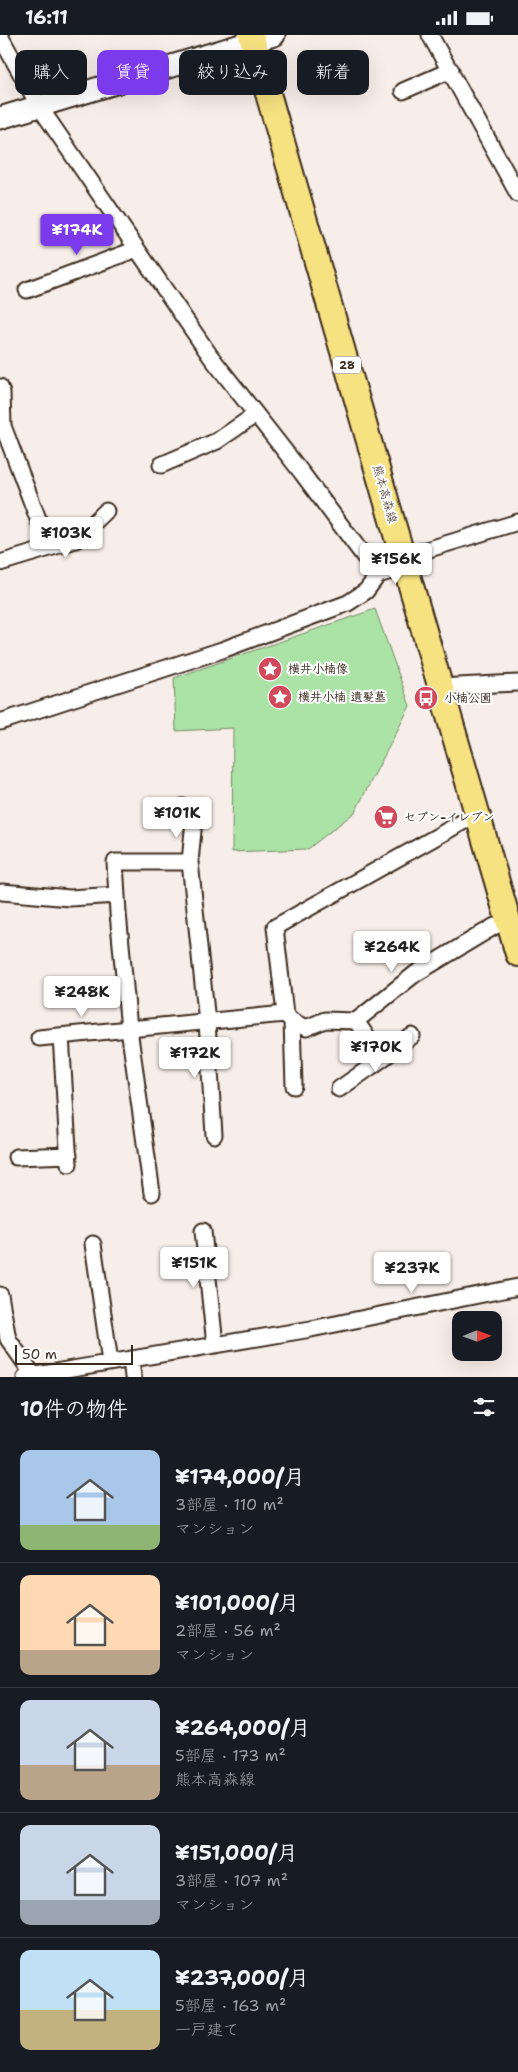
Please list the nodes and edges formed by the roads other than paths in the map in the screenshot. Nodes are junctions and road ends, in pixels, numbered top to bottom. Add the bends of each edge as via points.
1 (430, 35) edge
2 (0, 36) edge
3 (259, 37) edge
4 (451, 70) junction
5 (403, 91) dead end
6 (38, 106) junction
7 (0, 118) edge
8 (512, 169) edge
9 (518, 194) edge
10 (137, 249) junction
11 (28, 290) dead end
12 (0, 387) edge
13 (256, 415) junction
14 (161, 465) dead end
15 (106, 511) dead end
16 (518, 522) edge
17 (49, 548) junction
18 (404, 562) junction
19 (0, 563) edge
20 (378, 575) junction
21 (518, 683) edge
22 (439, 687) junction
23 (0, 722) edge
24 (183, 807) dead end
25 (468, 819) dead end
26 (190, 862) junction
27 (2, 892) dead end
28 (117, 895) junction
29 (495, 926) dead end
30 (518, 954) edge
31 (288, 1018) junction
32 (356, 1021) junction
33 (206, 1022) junction
34 (129, 1029) junction
35 (61, 1036) junction
36 (412, 1036) dead end
37 (39, 1038) dead end
38 (382, 1059) junction
39 (294, 1086) dead end
40 (340, 1089) dead end
41 (214, 1135) dead end
42 (16, 1157) dead end
43 (152, 1193) dead end
44 (203, 1231) dead end
45 (94, 1244) dead end
46 (518, 1287) edge
47 (0, 1295) edge
48 (215, 1345) junction
49 (131, 1359) junction
50 (110, 1362) junction
51 (30, 1376) edge
52 (133, 1377) edge

1 - 4 street
2 - 6 street
3 - 6 main road
3 - 18 main road, 熊本高森線 / 28
4 - 5 street
4 - 8 street
6 - 7 main road
6 - 10 street
8 - 9 street
10 - 11 street
10 - 13 street via 210,357
12 - 17 street via 3,426
13 - 14 street via 217,441
13 - 20 street
15 - 17 street via 76,540
16 - 18 street
17 - 19 street
18 - 20 street
18 - 22 main road, 熊本高森線 / 28
20 - 23 street via 366,591 348,603 222,650
21 - 22 street
22 - 30 main road, 熊本高森線 / 28
24 - 26 street via 190,811 194,820
25 - 31 street via 275,927
26 - 28 street via 115,862
26 - 33 street
27 - 28 street via 70,898
28 - 34 street
29 - 32 street via 415,974
31 - 32 street via 306,1028 325,1020
31 - 33 street
31 - 39 street
32 - 38 street
33 - 34 street
33 - 41 street
34 - 35 street
34 - 43 street
35 - 37 street
35 - 42 street via 69,1159
36 - 38 street
38 - 40 street
44 - 48 street
45 - 50 street
46 - 48 street
47 - 51 street via 8,1339
48 - 49 street
49 - 50 street
49 - 52 street
50 - 51 street

